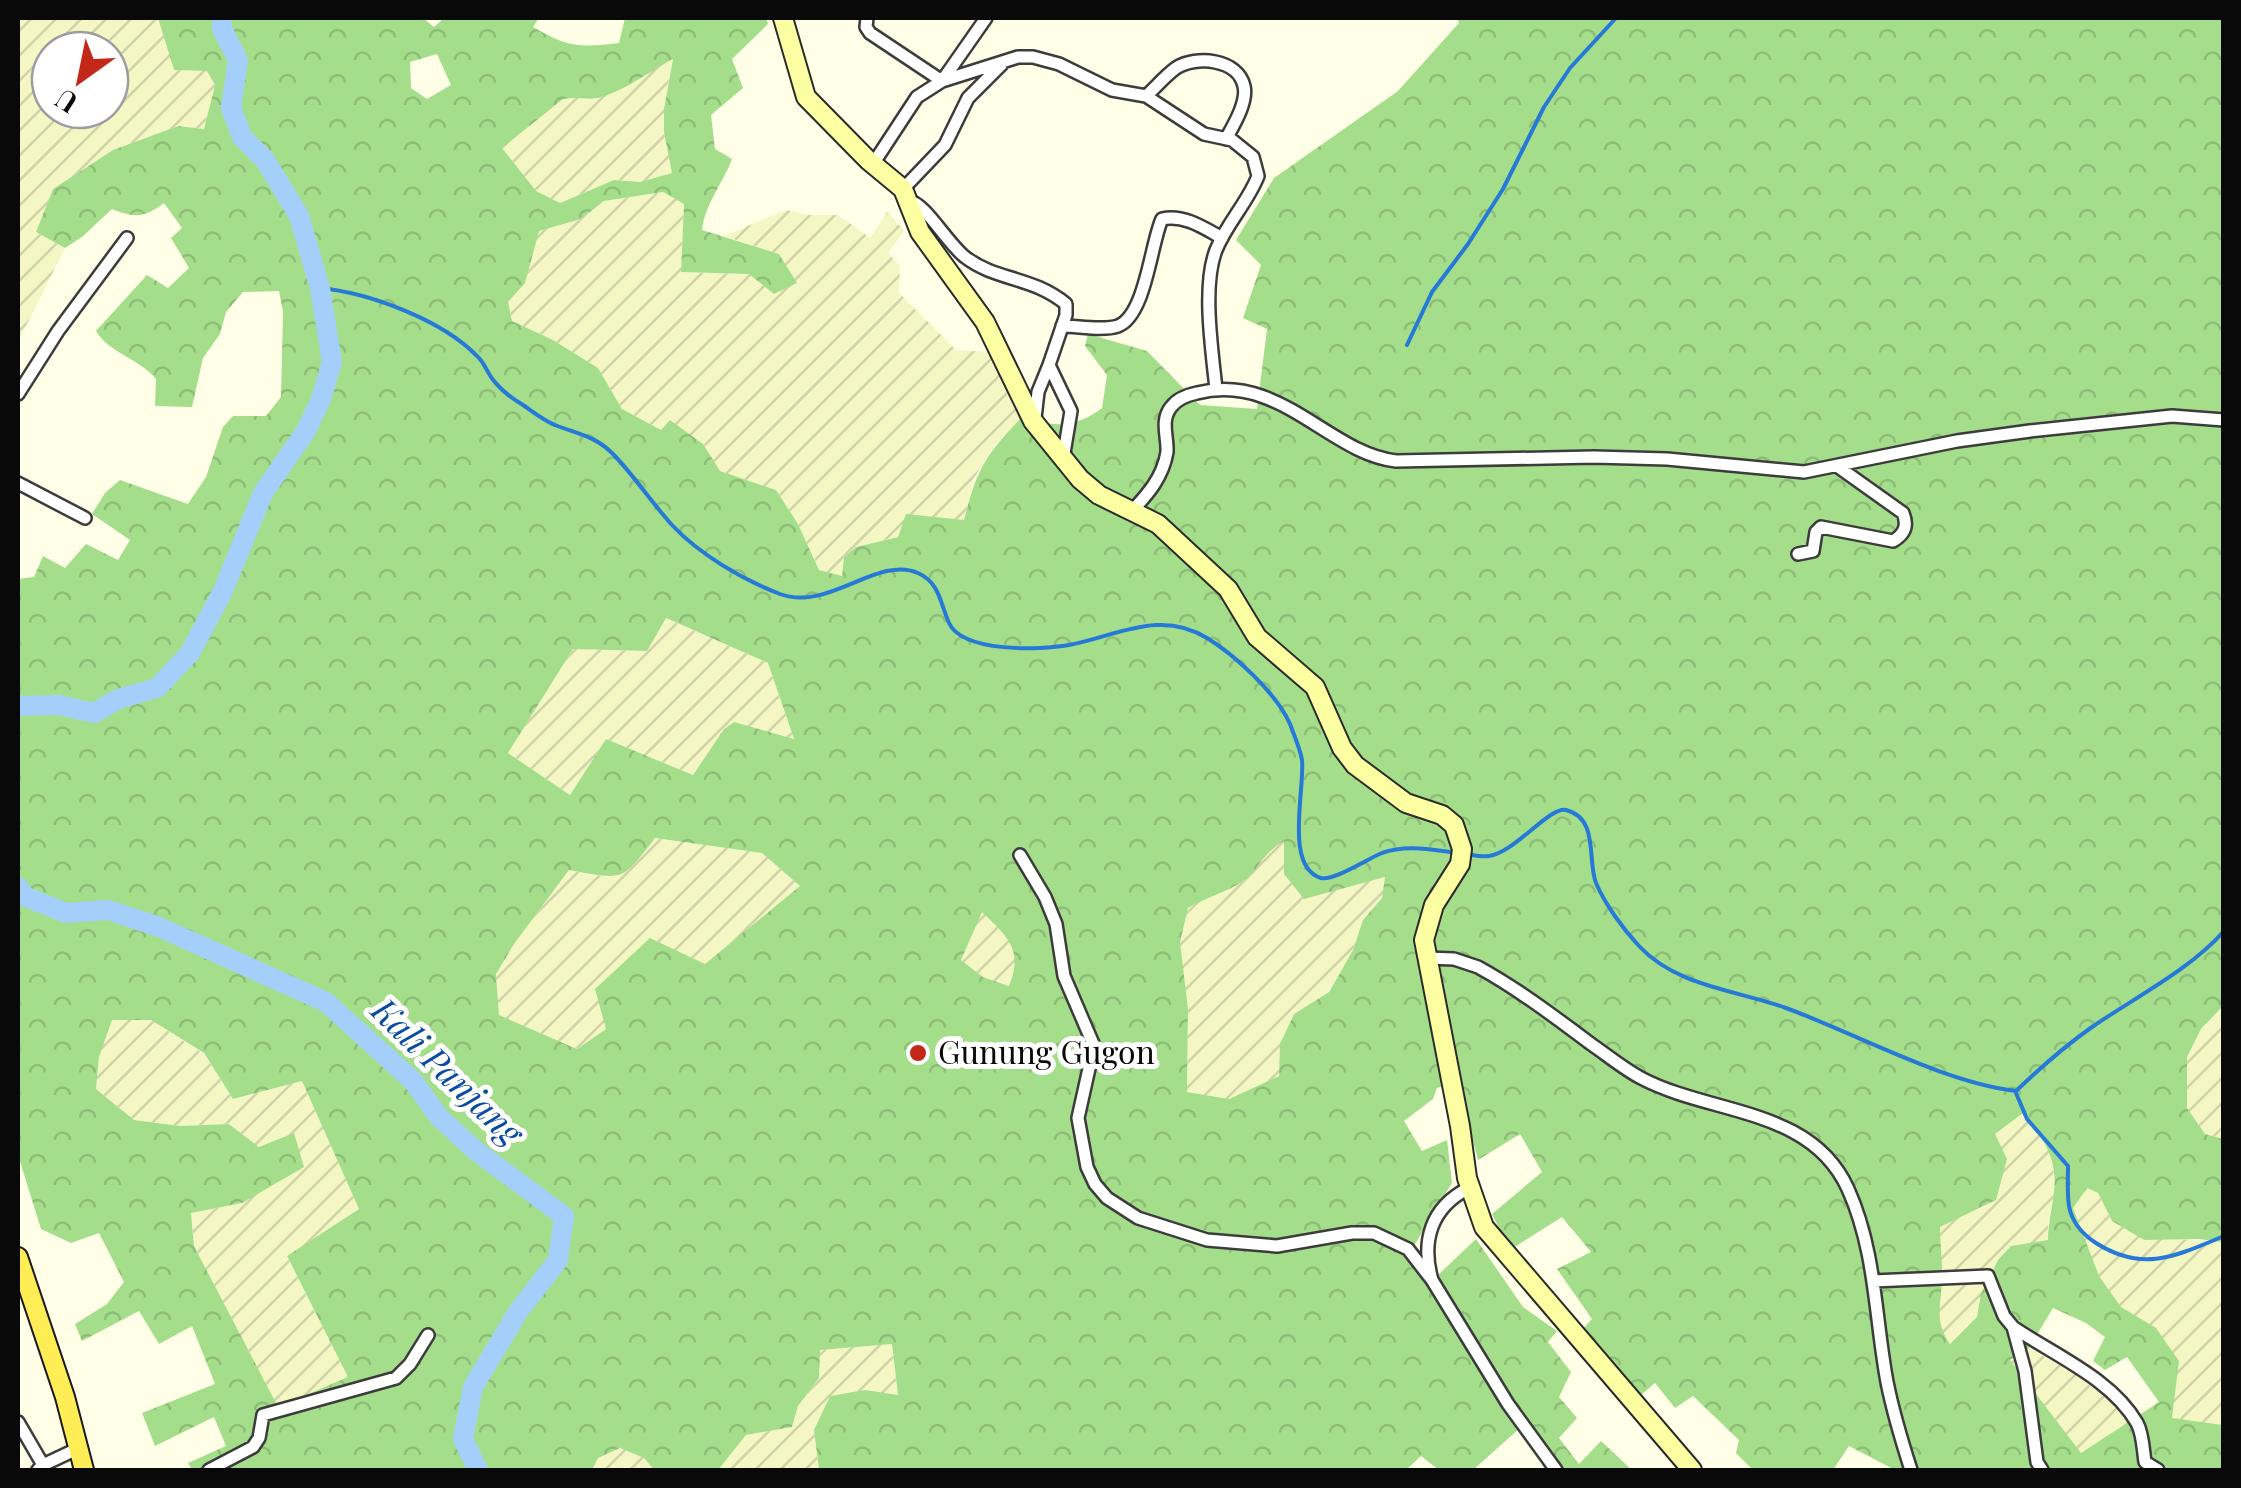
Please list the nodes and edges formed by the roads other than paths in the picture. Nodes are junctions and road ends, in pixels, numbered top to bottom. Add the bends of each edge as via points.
1 (783, 18) edge
2 (867, 18) edge
3 (986, 18) edge
4 (1005, 62) junction
5 (942, 81) junction
6 (1146, 96) junction
7 (1226, 139) junction
8 (873, 164) junction
9 (906, 195) junction
10 (128, 238) dead end
11 (1222, 238) junction
12 (1062, 326) junction
13 (1049, 365) junction
14 (1216, 389) junction
15 (18, 394) edge
16 (2224, 420) edge
17 (1032, 421) junction
18 (1063, 459) junction
19 (1837, 466) junction
20 (18, 483) edge
21 (1132, 511) junction
22 (86, 518) dead end
23 (1798, 554) dead end
24 (1020, 855) dead end
25 (1427, 958) junction
26 (1469, 1188) junction
27 (18, 1257) edge
28 (1432, 1280) junction
29 (1873, 1280) junction
30 (2013, 1327) junction
31 (428, 1336) dead end
32 (18, 1422) edge
33 (78, 1448) junction
34 (41, 1468) edge
35 (84, 1470) edge
36 (209, 1470) edge
37 (1556, 1470) edge
38 (1692, 1470) edge
39 (1911, 1470) edge
40 (2042, 1470) edge
41 (2158, 1470) edge

1 - 8 street via 806,96
2 - 5 street via 870,33
3 - 5 street
4 - 5 street
4 - 6 street via 1047,60 1112,90
4 - 9 street via 968,98 945,144
5 - 8 street via 906,110
6 - 7 street via 1204,134
6 - 7 street via 1181,65 1208,60 1226,67 1245,93
7 - 11 street via 1249,151 1258,168
8 - 9 street
9 - 12 street via 972,262 1060,300 1068,310
9 - 17 street via 920,232 984,322
10 - 15 street
11 - 12 street via 1174,217 1162,220 1154,259 1129,316 1116,326
11 - 14 street via 1212,273
12 - 13 street
13 - 17 street
13 - 18 street via 1070,411
14 - 19 street via 1263,398 1371,456 1396,462 1594,457 1793,472
14 - 21 street via 1173,404 1164,424 1161,472
16 - 19 street via 2172,416 2030,430
17 - 18 street
18 - 21 street via 1099,495
19 - 23 street via 1903,513 1904,531 1894,541 1821,527 1813,551
20 - 22 street
21 - 25 street via 1158,524 1210,571 1256,637 1315,687 1350,760 1412,806 1446,818 1458,833 1458,871 1428,918
24 - 28 street via 1056,924 1064,976 1094,1046 1078,1118 1087,1167 1106,1198 1138,1218 1207,1240 1277,1246 1374,1234 1408,1249
25 - 26 street
25 - 29 street via 1478,967 1641,1078 1796,1132 1828,1157 1847,1186
26 - 28 street via 1444,1207 1428,1238
26 - 38 street via 1499,1248
27 - 33 main road
28 - 37 street
29 - 30 street via 1982,1274
29 - 39 street via 1887,1382
30 - 40 street
30 - 41 street via 2100,1380 2138,1425 2146,1462
31 - 36 street via 396,1378 263,1415 253,1448
32 - 34 street
33 - 34 street
33 - 35 main road

